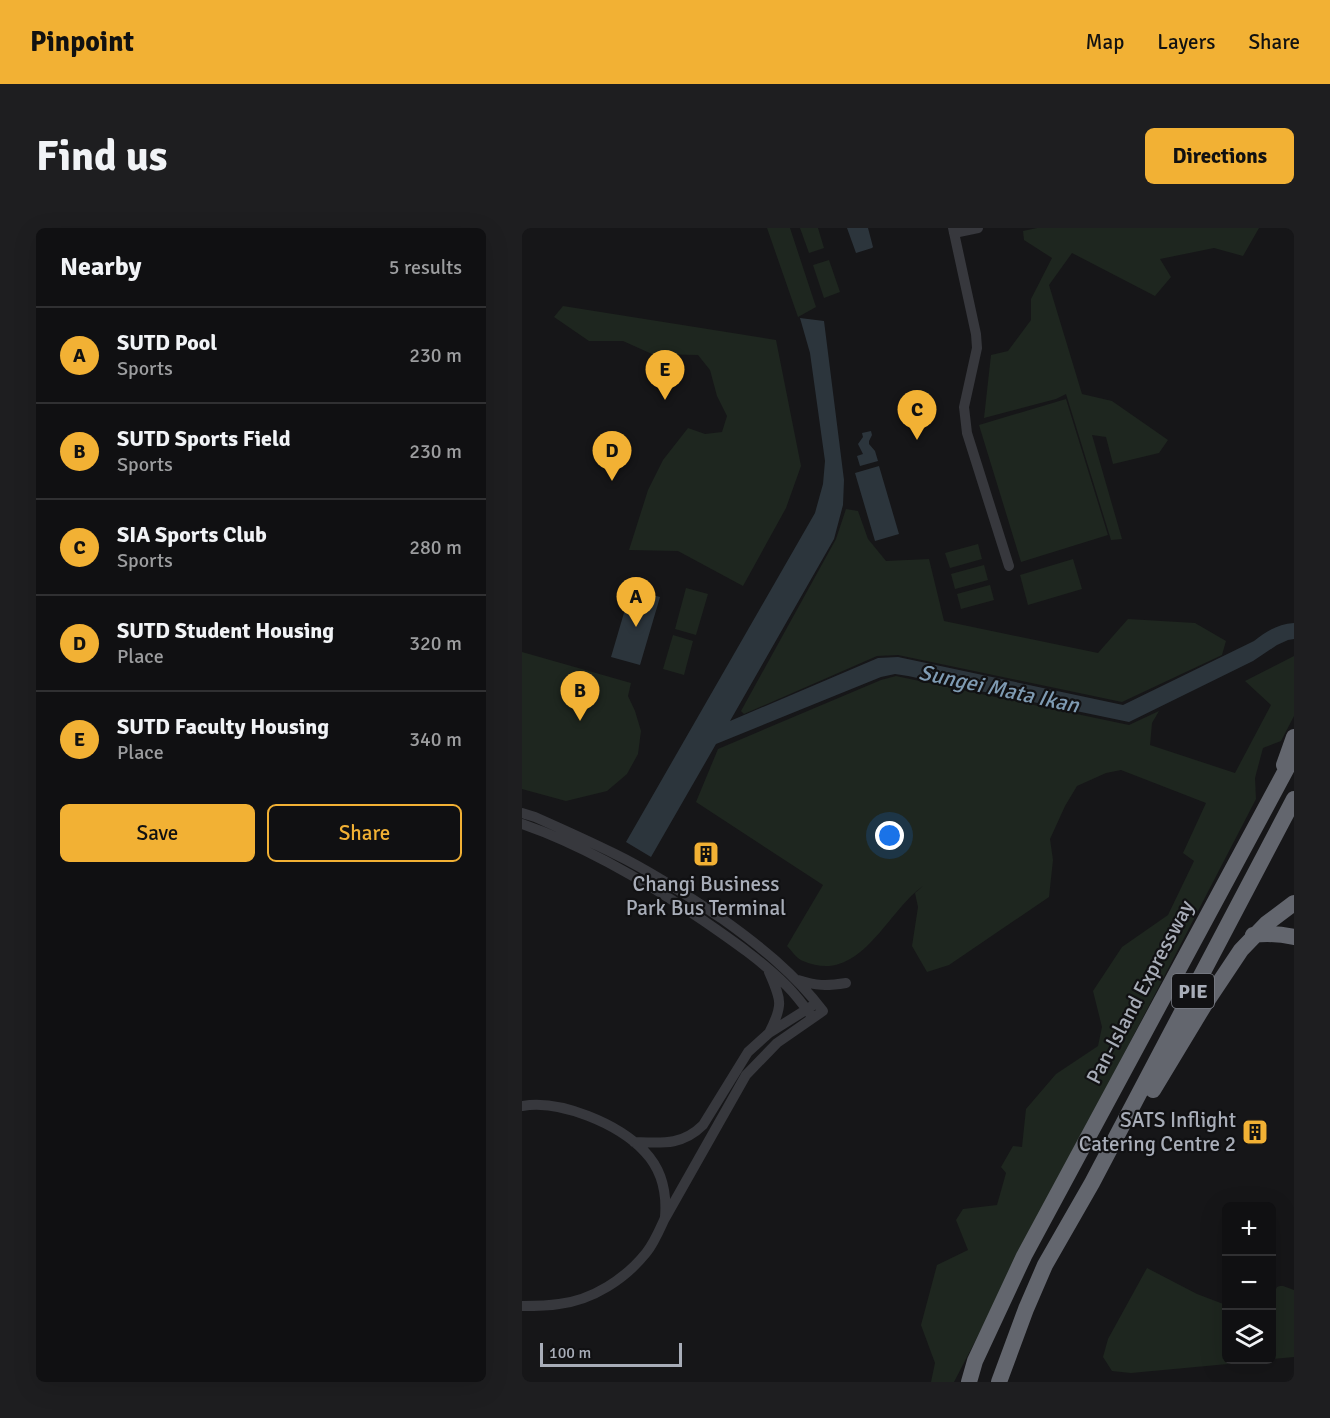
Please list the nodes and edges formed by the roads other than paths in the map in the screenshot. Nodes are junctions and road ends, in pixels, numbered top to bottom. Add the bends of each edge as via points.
1 (978, 228) edge
2 (953, 231) edge
3 (1009, 566) dead end
4 (1294, 737) edge
5 (1294, 756) edge
6 (1283, 775) junction
7 (1294, 800) edge
8 (522, 813) edge
9 (522, 824) edge
10 (1294, 903) edge
11 (1253, 936) junction
12 (1294, 937) edge
13 (766, 966) junction
14 (797, 980) junction
15 (846, 983) dead end
16 (815, 1011) junction
17 (770, 1033) junction
18 (522, 1106) edge
19 (634, 1142) junction
20 (1092, 1183) junction
21 (664, 1220) junction
22 (522, 1306) edge
23 (975, 1360) junction
24 (957, 1382) edge
25 (969, 1382) edge
26 (999, 1382) edge

1 - 2 street
2 - 3 street via 977,348 964,407 967,433
4 - 6 highway
5 - 6 highway, Pan-Island Expressway / PIE
6 - 23 highway, Pan-Island Expressway / PIE via 1024,1256
7 - 20 highway, PIE
8 - 14 street via 617,855 692,898 746,936
9 - 13 street via 596,856 657,890
10 - 11 highway
11 - 12 highway via 1268,933
11 - 20 highway
13 - 16 street
13 - 17 street via 780,1004
14 - 15 street via 819,986
14 - 16 street
16 - 17 street
16 - 21 street via 746,1075
17 - 19 street via 748,1052 694,1134 673,1142
18 - 19 street via 579,1112 615,1128
19 - 21 street via 646,1152 663,1183
20 - 26 highway, PIE via 1045,1265
21 - 22 street via 646,1253 608,1287 581,1300
23 - 24 highway
23 - 25 highway, Pan-Island Expressway / PIE

